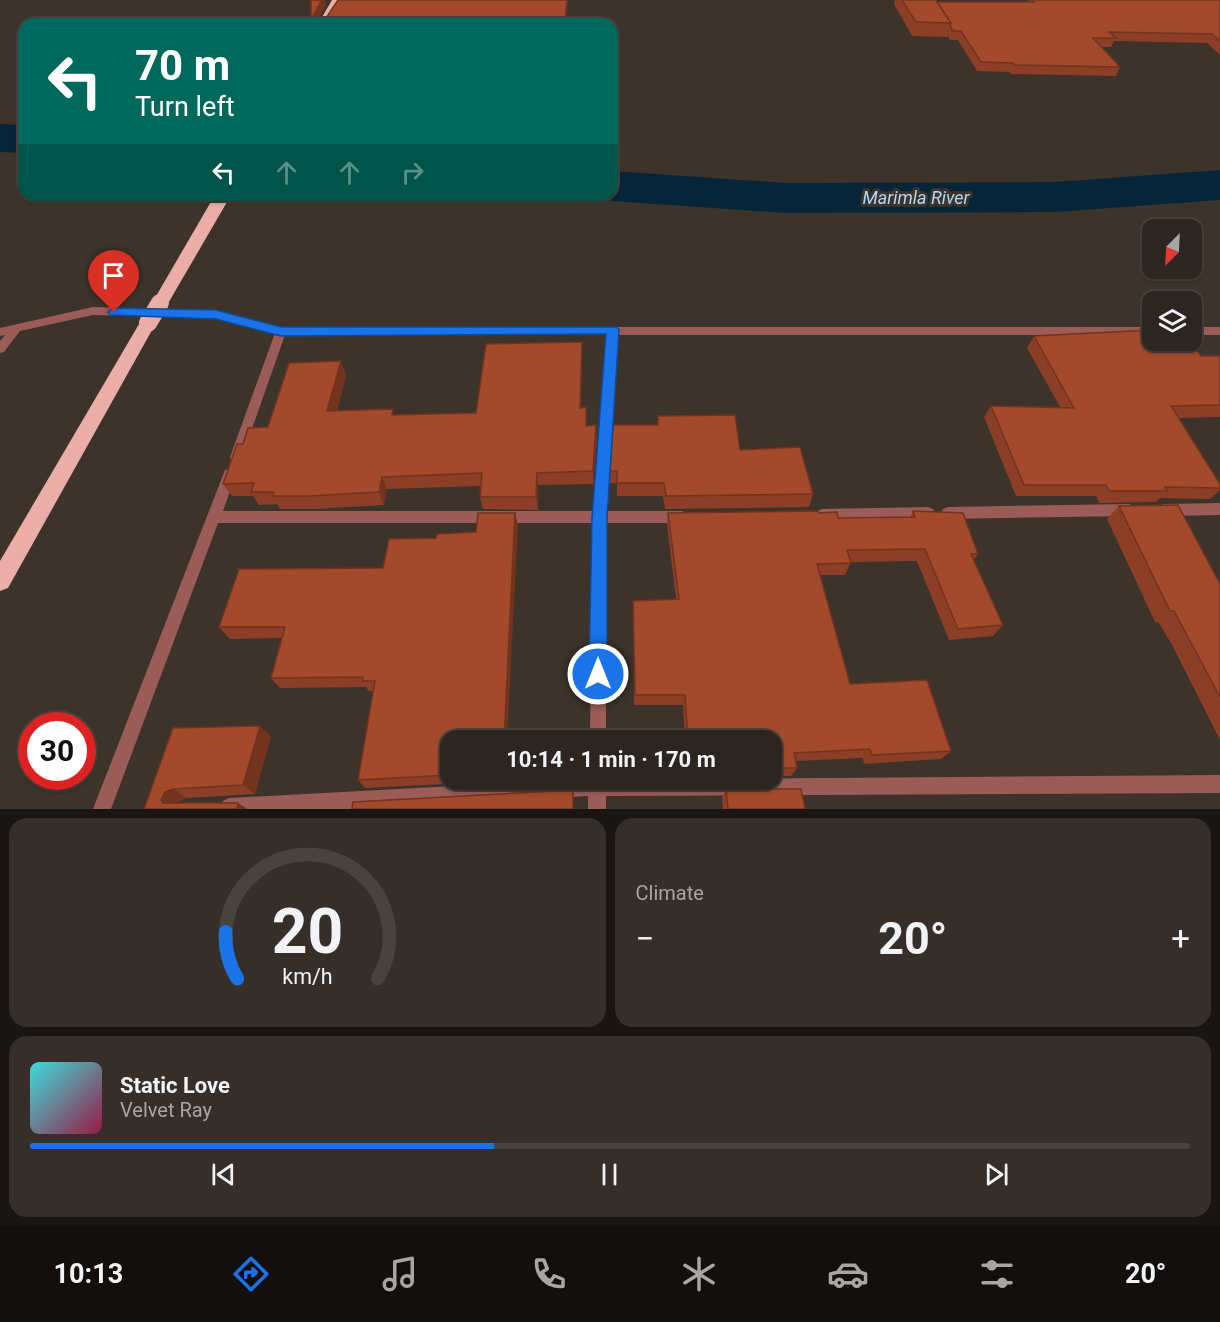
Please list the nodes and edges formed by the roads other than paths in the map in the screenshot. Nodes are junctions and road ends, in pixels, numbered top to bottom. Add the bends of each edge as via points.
1 (337, 0) edge
2 (326, 18) edge
3 (219, 201) edge
4 (15, 330) junction
5 (613, 330) junction
6 (281, 331) junction
7 (1142, 331) edge
8 (1202, 331) edge
9 (1220, 331) edge
10 (0, 332) edge
11 (0, 349) edge
12 (1220, 509) edge
13 (812, 515) edge
14 (215, 517) junction
15 (694, 517) edge
16 (599, 518) junction
17 (0, 581) edge
18 (598, 730) edge
19 (782, 783) edge
20 (1220, 784) edge
21 (489, 790) edge
22 (597, 790) edge
23 (210, 808) edge
24 (102, 809) edge
25 (597, 809) edge

1 - 2 highway
3 - 17 highway, bridge
4 - 6 street via 93,311 216,314
4 - 10 street
4 - 11 street
5 - 6 street
5 - 7 street
5 - 16 street
6 - 14 street
8 - 9 street
12 - 13 street
14 - 16 street
14 - 24 street
15 - 16 street
16 - 18 street
19 - 20 street
21 - 23 street
22 - 25 street

